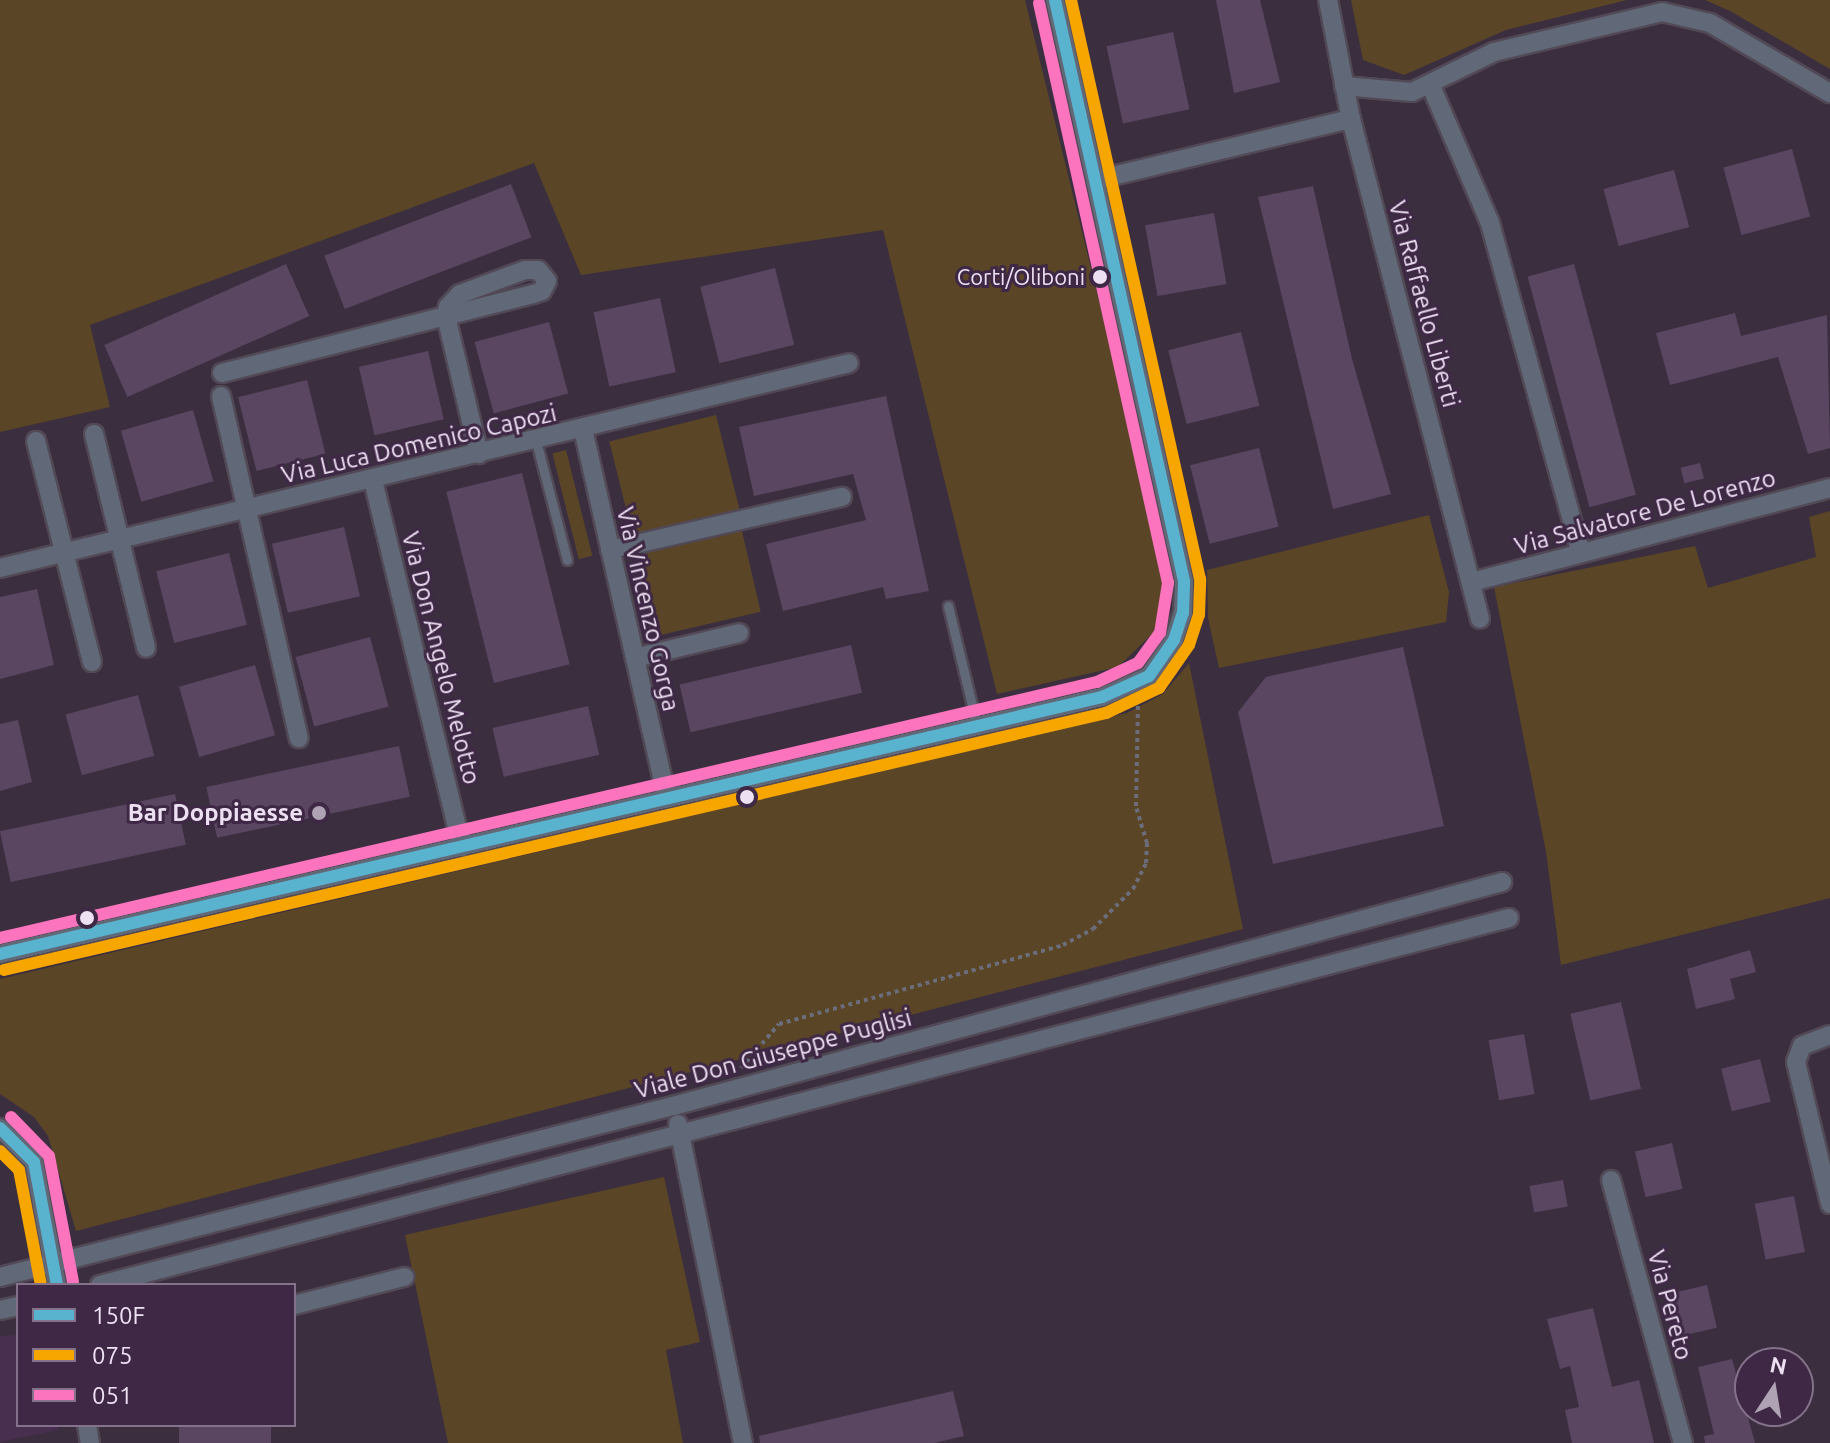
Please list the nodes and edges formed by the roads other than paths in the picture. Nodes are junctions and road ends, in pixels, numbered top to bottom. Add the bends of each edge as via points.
1 (1055, 0) edge
2 (1328, 0) edge
3 (1344, 86) junction
4 (1431, 86) junction
5 (1830, 93) edge
6 (1351, 119) junction
7 (1096, 180) junction
8 (446, 316) junction
9 (849, 363) dead end
10 (222, 373) dead end
11 (221, 396) dead end
12 (583, 429) junction
13 (94, 434) dead end
14 (36, 441) dead end
15 (536, 441) junction
16 (479, 454) junction
17 (373, 480) junction
18 (1830, 488) edge
19 (842, 497) dead end
20 (246, 509) junction
21 (120, 539) junction
22 (610, 550) junction
23 (64, 553) junction
24 (1581, 553) junction
25 (567, 560) dead end
26 (0, 568) edge
27 (1472, 582) junction
28 (948, 606) dead end
29 (1480, 619) dead end
30 (739, 633) dead end
31 (146, 648) dead end
32 (635, 658) junction
33 (92, 662) dead end
34 (977, 726) junction
35 (299, 738) dead end
36 (667, 799) junction
37 (462, 847) junction
38 (1502, 882) dead end
39 (1509, 918) dead end
40 (1295, 939) junction
41 (0, 954) edge
42 (1303, 971) junction
43 (1830, 1035) edge
44 (673, 1106) junction
45 (0, 1128) edge
46 (680, 1133) junction
47 (1611, 1180) dead end
48 (1830, 1204) edge
49 (53, 1263) junction
50 (0, 1277) edge
51 (404, 1277) dead end
52 (57, 1283) edge
53 (108, 1283) edge
54 (296, 1304) edge
55 (743, 1443) edge
56 (1683, 1443) edge

1 - 7 street
2 - 3 street, Via Raffaello Liberti
3 - 4 street via 1391,94
3 - 6 street, Via Raffaello Liberti
4 - 5 street via 1494,52 1662,12 1710,23
4 - 24 street via 1490,223
6 - 7 street
6 - 27 street, Via Raffaello Liberti
7 - 34 street via 1182,567 1183,613 1160,665 1137,684
8 - 8 street via 542,291 546,277 525,270 460,294
8 - 10 street
8 - 16 street
9 - 12 street, Via Luca Domenico Capozi
11 - 20 street
12 - 15 street, Via Luca Domenico Capozi
12 - 22 street, Via Vincenzo Gorga
13 - 21 street
14 - 23 street
15 - 16 street, Via Luca Domenico Capozi
15 - 25 lane
16 - 17 street, Via Luca Domenico Capozi
17 - 20 street, Via Luca Domenico Capozi
17 - 37 street, Via Don Angelo Melotto
18 - 24 street, Via Salvatore De Lorenzo
19 - 22 street
20 - 21 street, Via Luca Domenico Capozi
20 - 35 street
21 - 23 street, Via Luca Domenico Capozi
21 - 31 street
22 - 32 street, Via Vincenzo Gorga
23 - 26 street, Via Luca Domenico Capozi
23 - 33 street
24 - 27 street, Via Salvatore De Lorenzo
27 - 29 street, Via Raffaello Liberti
28 - 34 lane
30 - 32 street
32 - 36 street, Via Vincenzo Gorga
34 - 36 street
36 - 37 street
37 - 41 street
38 - 40 street, Viale Don Giuseppe Puglisi
39 - 42 street
40 - 42 street
40 - 44 street, Viale Don Giuseppe Puglisi
42 - 46 street
43 - 48 street via 1807,1042 1796,1062
44 - 46 street
44 - 49 street, Viale Don Giuseppe Puglisi
45 - 49 street via 34,1162
46 - 53 street
46 - 55 street
47 - 56 street, Via Pereto
49 - 50 street, Viale Don Giuseppe Puglisi
49 - 52 street
51 - 54 street

